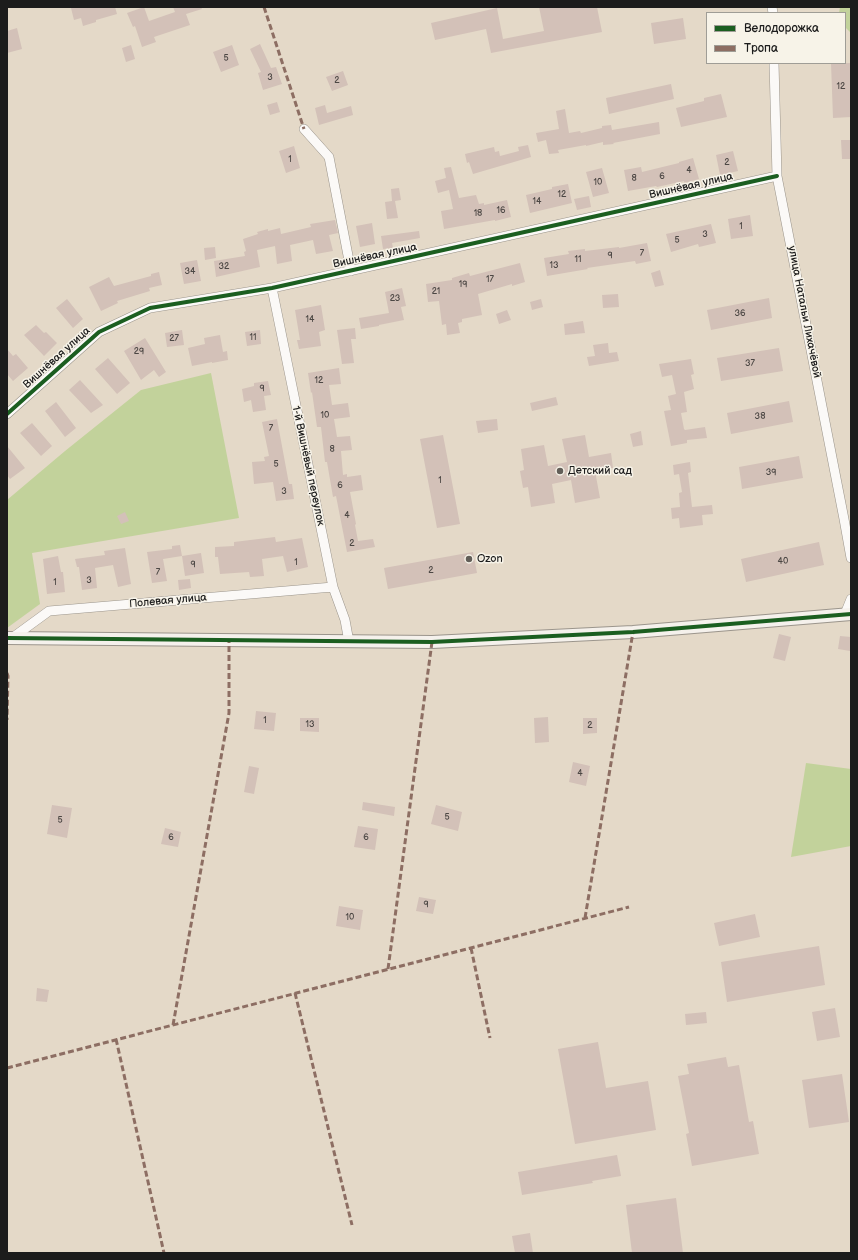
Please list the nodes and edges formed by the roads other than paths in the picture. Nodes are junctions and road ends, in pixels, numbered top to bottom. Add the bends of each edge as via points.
1 (774, 64) edge
2 (304, 128) dead end
3 (777, 176) junction
4 (351, 271) junction
5 (272, 288) junction
6 (7, 414) edge
7 (851, 558) edge
8 (333, 587) junction
9 (851, 599) edge
10 (848, 614) edge
11 (9, 638) edge
12 (349, 642) junction

1 - 3 street, улица Натальи Лихачёвой
2 - 4 street via 329,158
3 - 4 street, Вишнёвая улица
3 - 7 street, улица Натальи Лихачёвой
4 - 5 street, Вишнёвая улица
5 - 6 street, Вишнёвая улица via 150,308 100,332
5 - 8 street, 1-й Вишнёвый переулок
8 - 11 street, Полевая улица via 49,611
8 - 12 street, 1-й Вишнёвый переулок via 345,620
9 - 10 street
10 - 12 street via 633,632 432,642
11 - 12 street

